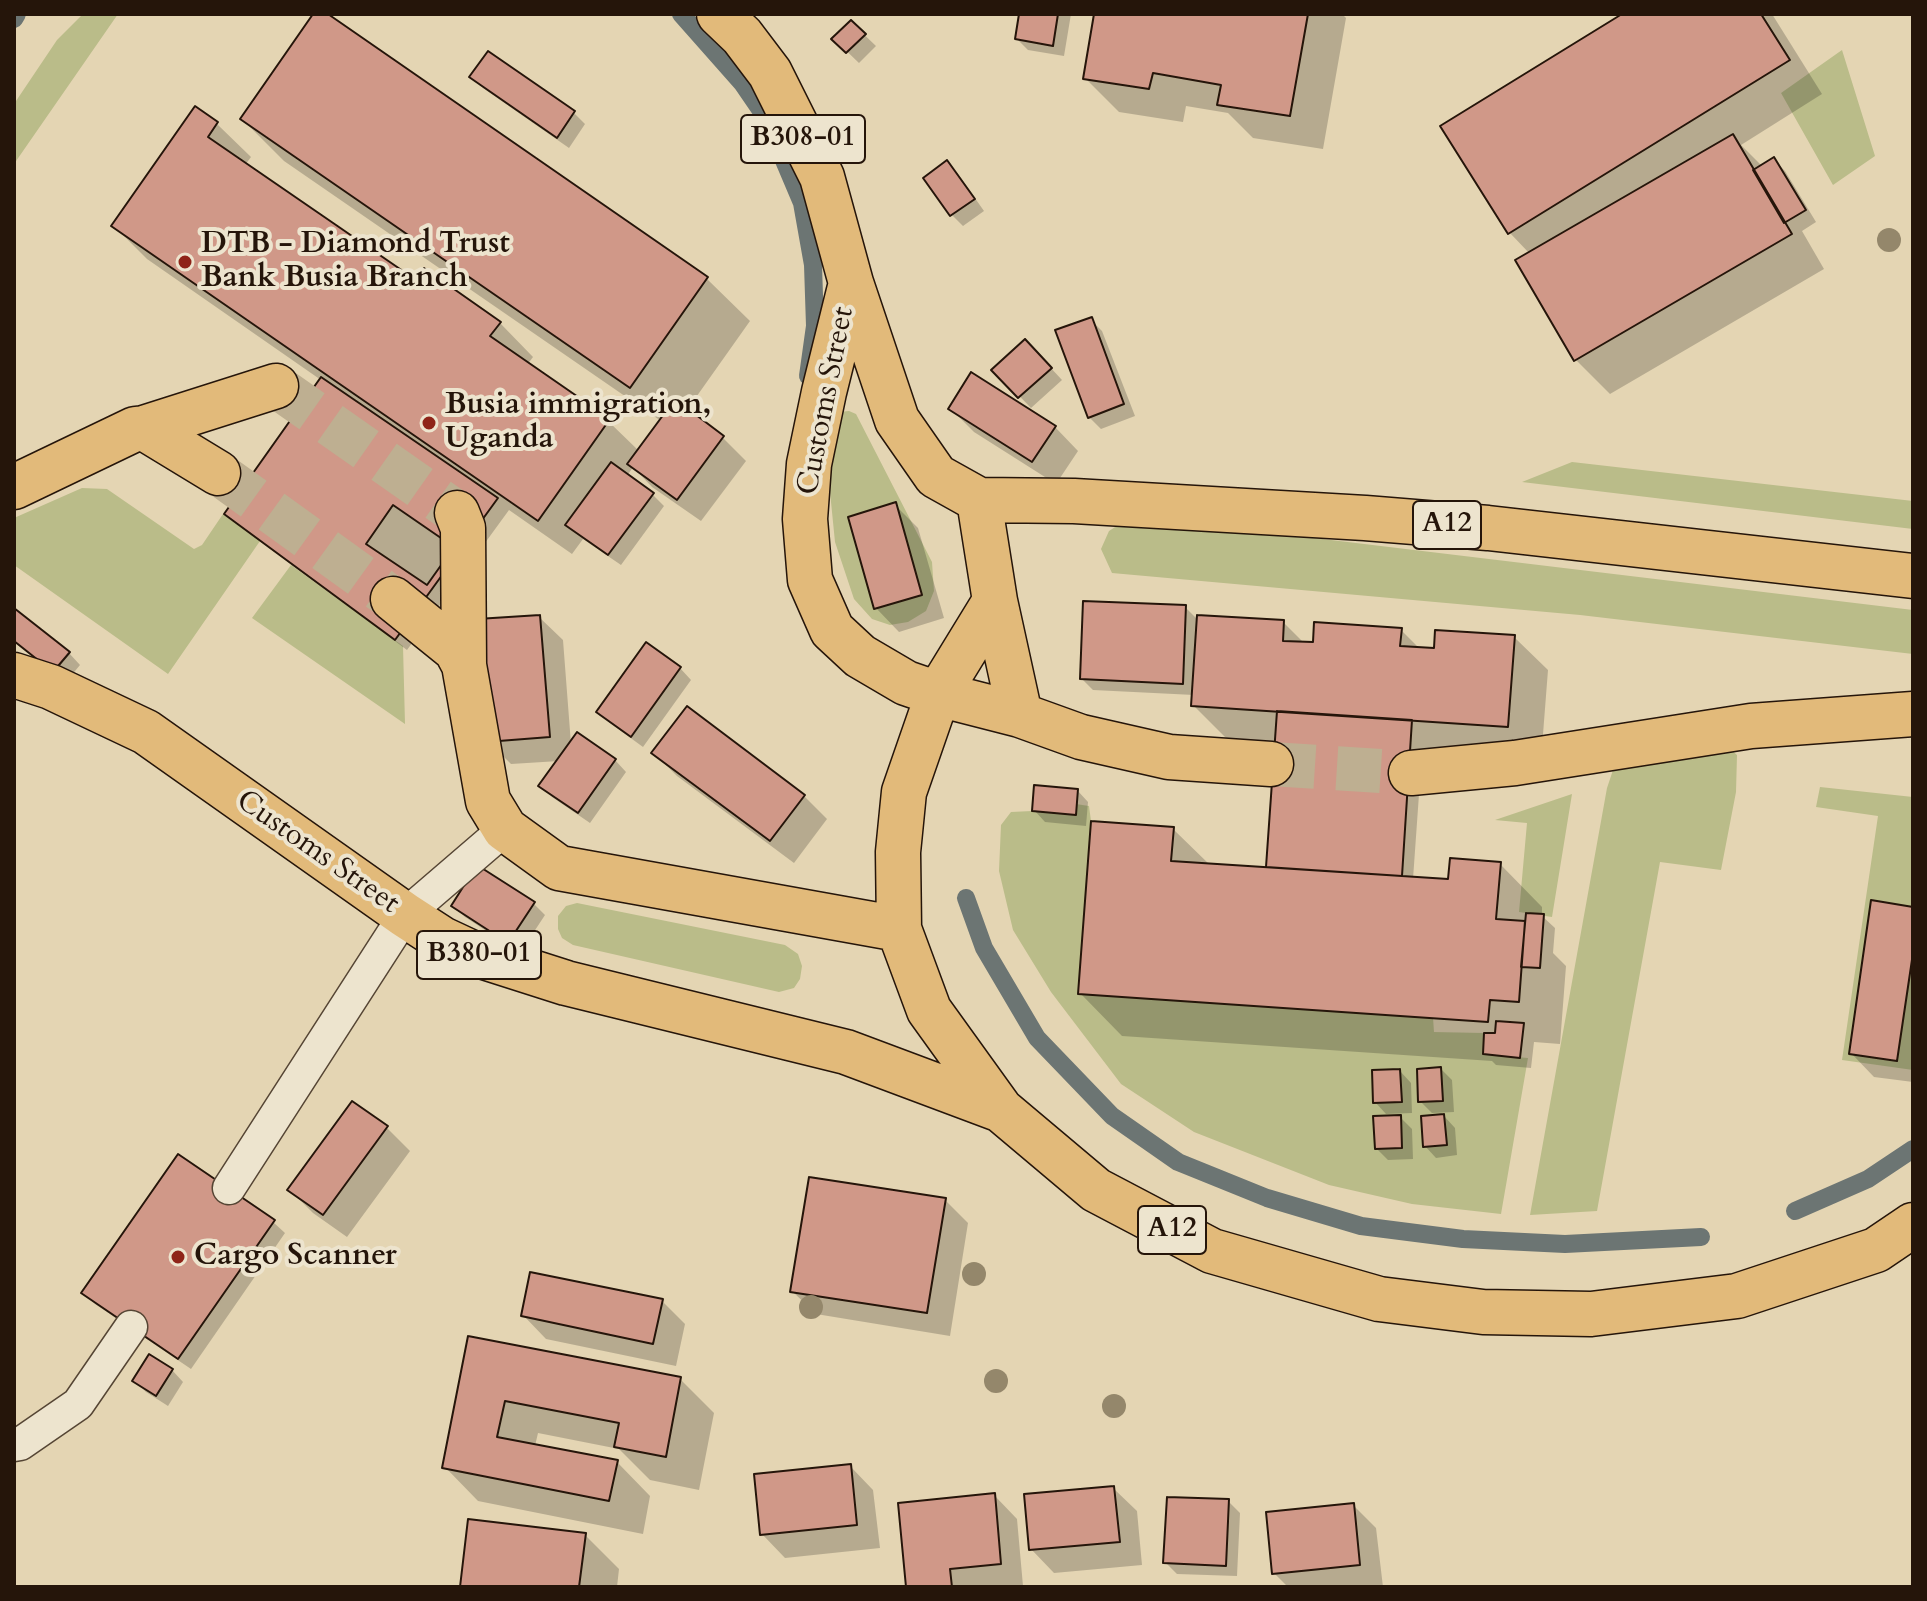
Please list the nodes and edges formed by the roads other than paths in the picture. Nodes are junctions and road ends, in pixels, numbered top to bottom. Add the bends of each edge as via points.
1 (719, 14) edge
2 (851, 283) junction
3 (276, 386) dead end
4 (897, 420) joint
5 (139, 429) junction
6 (218, 473) tunnel mouth
7 (19, 482) edge
8 (979, 500) junction
9 (457, 513) dead end
10 (1913, 576) edge
11 (393, 599) tunnel mouth
12 (995, 601) junction
13 (464, 665) junction
14 (14, 675) edge
15 (938, 694) junction
16 (1913, 714) edge
17 (1020, 715) junction
18 (1271, 764) tunnel mouth
19 (1411, 773) tunnel mouth
20 (505, 829) junction
21 (405, 915) junction
22 (899, 929) junction
23 (1001, 1110) junction
24 (229, 1188) dead end
25 (1913, 1225) edge
26 (131, 1327) dead end
27 (14, 1445) edge

1 - 2 highway, Customs Street / B308-01 via 770,73 822,177
2 - 4 highway, Customs Street / B308-01
2 - 15 highway, Customs Street / B308-01 via 809,464 805,519 810,580 832,630 860,656 906,683
3 - 5 highway
4 - 8 highway, A12 via 936,476
5 - 6 highway
5 - 7 highway
8 - 10 highway, A12 via 1381,519
8 - 12 highway
9 - 13 highway via 463,528
11 - 13 highway via 456,650
12 - 15 highway, A12
12 - 17 highway
13 - 20 highway via 488,801
14 - 21 highway, Customs Street / B380-01 via 146,732
15 - 17 highway, Customs Street
15 - 22 highway, A12 via 904,792
16 - 19 highway via 1751,726 1515,763
17 - 18 highway, Customs Street via 1081,737 1169,757
20 - 21 lane
20 - 22 highway via 559,868
21 - 23 highway, Customs Street / B380-01 via 442,939 493,960 846,1052
21 - 24 lane
22 - 23 highway, A12 via 929,1010
23 - 25 highway, A12 via 1096,1190 1212,1251 1379,1299 1483,1312 1591,1314 1737,1296 1876,1250
26 - 27 lane via 78,1404

